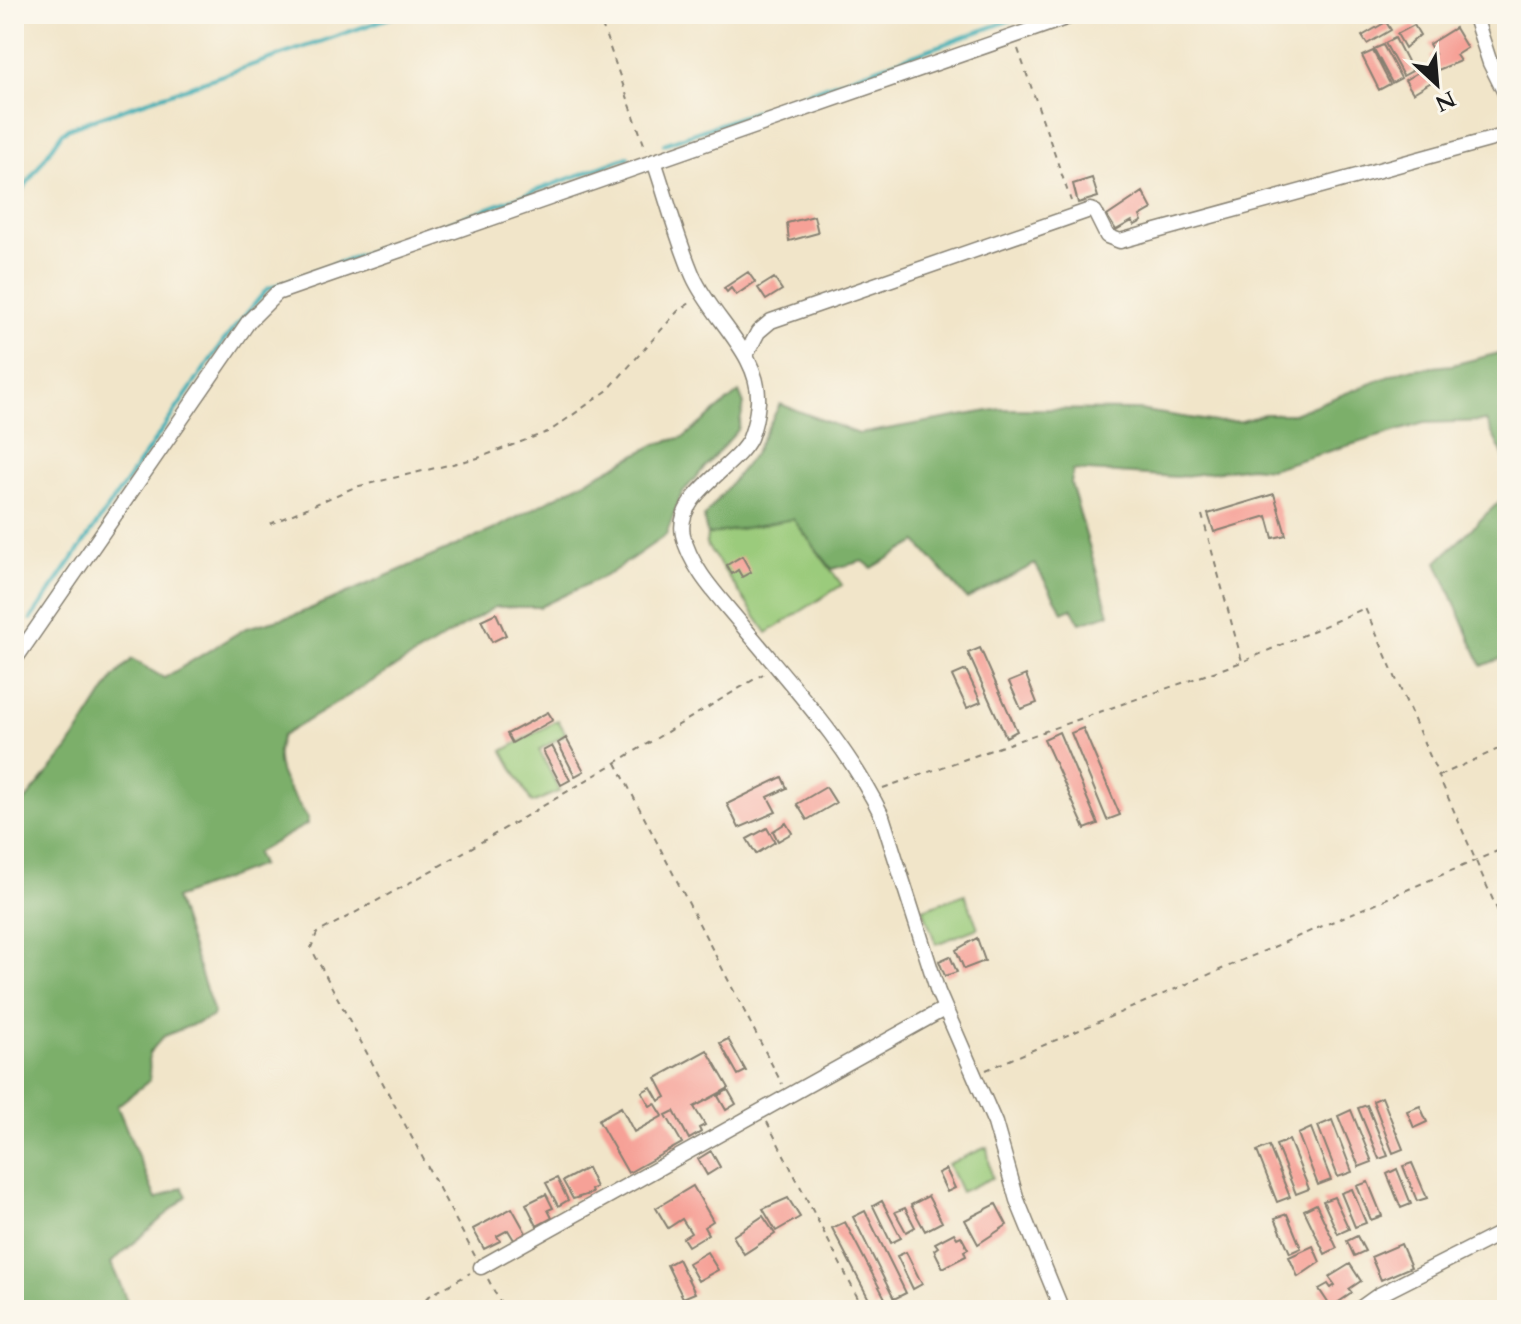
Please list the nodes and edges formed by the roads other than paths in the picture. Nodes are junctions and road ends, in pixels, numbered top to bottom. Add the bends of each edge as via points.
1 (1077, 14) edge
2 (1474, 14) edge
3 (1507, 97) edge
4 (1507, 135) edge
5 (652, 162) junction
6 (747, 353) junction
7 (14, 661) edge
8 (944, 1009) junction
9 (1507, 1230) edge
10 (481, 1267) road end
11 (1062, 1310) edge
12 (1358, 1310) edge

1 - 5 street
2 - 3 street
4 - 6 street via 1120,241 1107,236 1095,212 1076,215 771,321
5 - 6 street via 702,295
5 - 7 street via 277,293 249,321
6 - 8 street via 758,401 749,440 695,498 682,531 702,574 844,750 870,792
8 - 10 street
8 - 11 street via 995,1123 1017,1200
9 - 12 street

